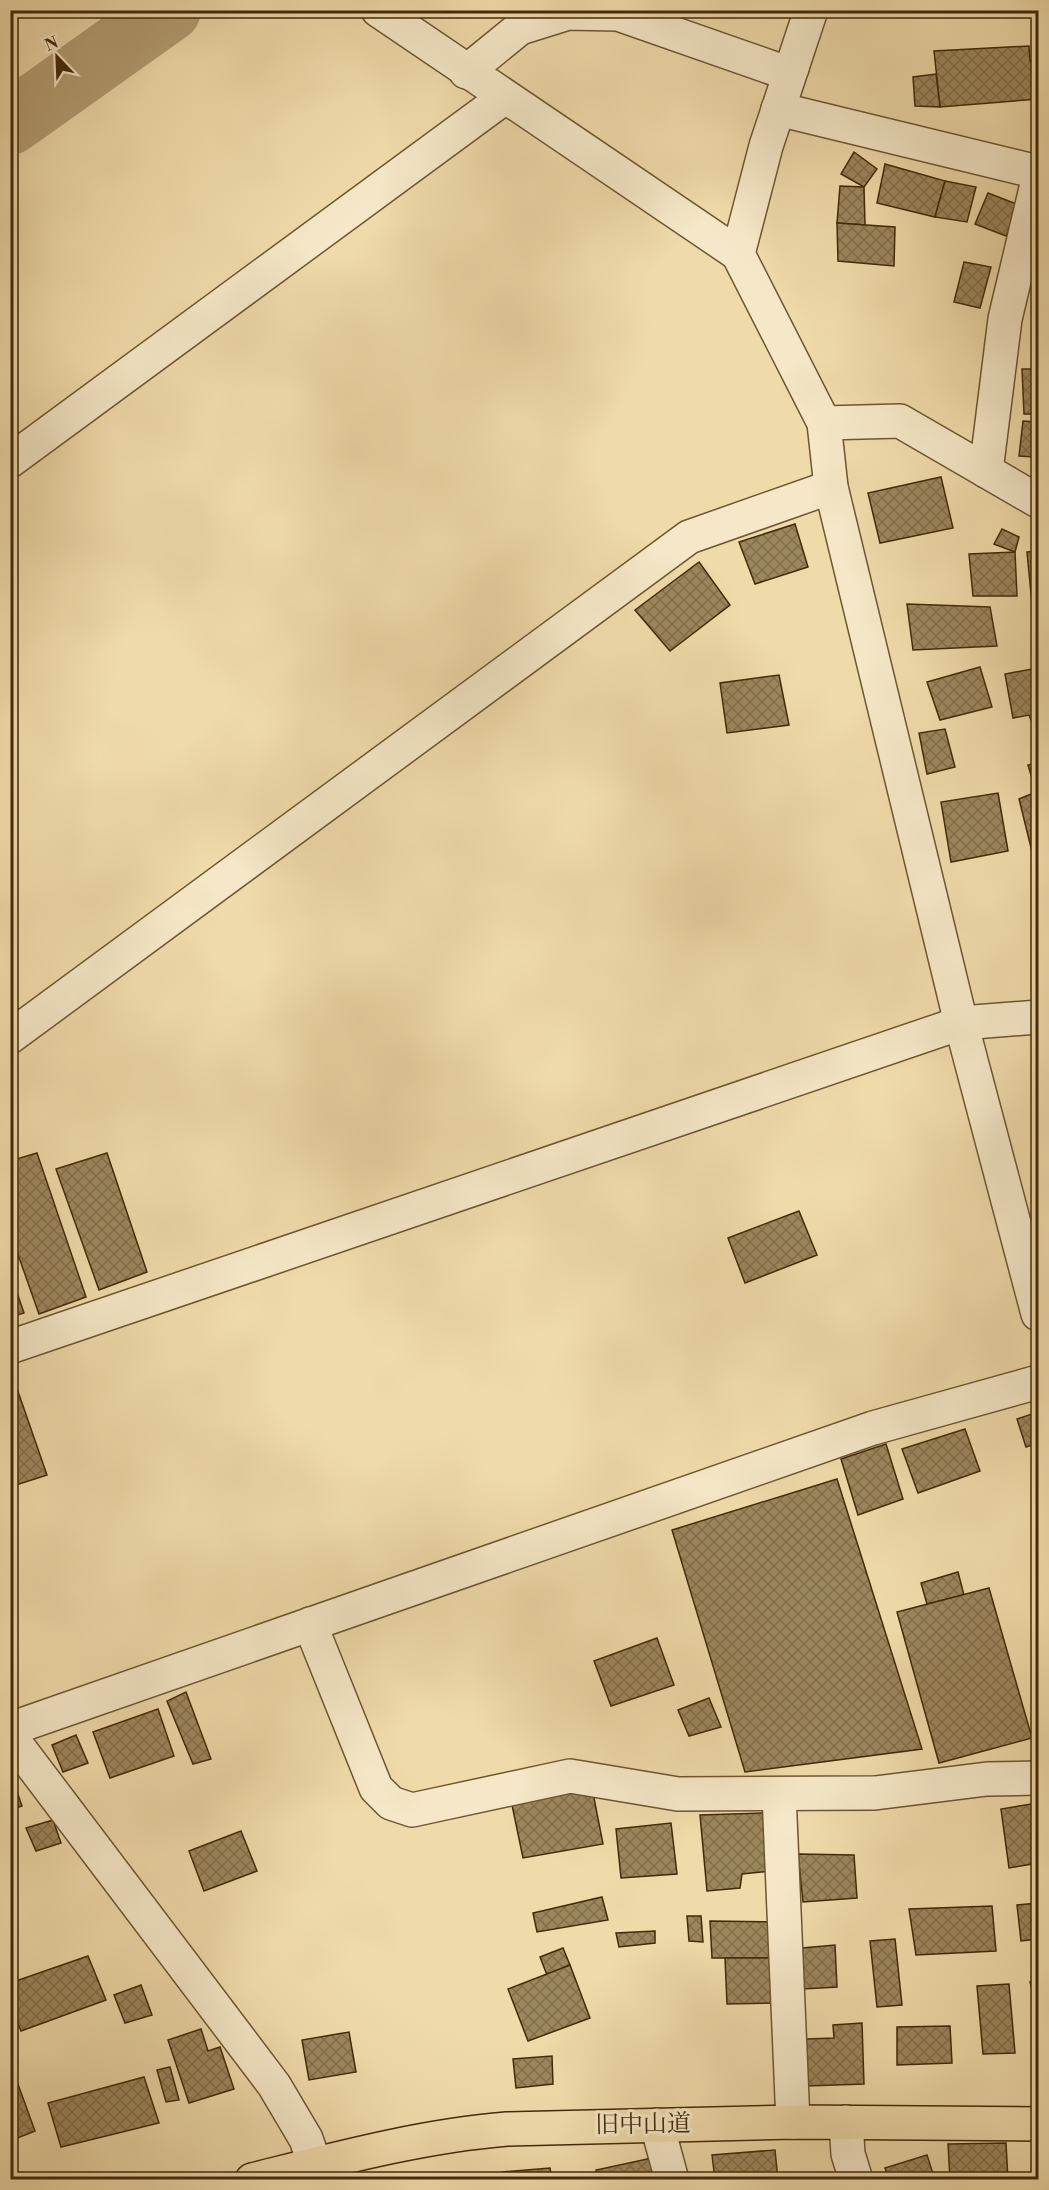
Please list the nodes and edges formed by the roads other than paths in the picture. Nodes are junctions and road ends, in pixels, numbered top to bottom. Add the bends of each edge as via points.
1 (378, 10) edge
2 (812, 10) edge
3 (792, 68) junction
4 (466, 72) junction
5 (505, 98) junction
6 (778, 109) junction
7 (1038, 172) edge
8 (1038, 180) edge
9 (738, 254) junction
10 (824, 423) junction
11 (10, 461) edge
12 (986, 471) junction
13 (831, 487) junction
14 (1038, 501) edge
15 (1038, 1017) edge
16 (961, 1023) junction
17 (10, 1037) edge
18 (1038, 1314) edge
19 (10, 1347) edge
20 (1038, 1382) edge
21 (310, 1624) junction
22 (10, 1729) edge
23 (10, 1736) edge
24 (1038, 1778) edge
25 (778, 1794) junction
26 (793, 2122) junction
27 (846, 2122) junction
28 (657, 2124) junction
29 (1038, 2124) edge
30 (315, 2165) junction
31 (252, 2180) edge
32 (672, 2180) edge
33 (856, 2180) edge

1 - 4 street
2 - 3 street
3 - 4 street via 784,72 618,14 568,13 520,28
3 - 6 street
4 - 5 street
5 - 9 street
5 - 11 street
6 - 7 street
6 - 9 street
8 - 12 street via 1005,319
9 - 10 street
10 - 12 street via 900,421
10 - 13 street
12 - 14 street
13 - 16 street
13 - 17 street via 689,537
15 - 16 street
16 - 18 street
16 - 19 street
20 - 21 street via 873,1428
21 - 22 street
21 - 25 street via 376,1788 401,1807 423,1809 570,1776 678,1794
23 - 30 street via 274,2085 306,2139
24 - 25 street via 987,1779 875,1793
25 - 26 street
26 - 27 main road, 旧中山道
26 - 28 main road, 旧中山道
27 - 29 main road, 旧中山道
27 - 33 street
28 - 30 main road, 旧中山道 via 463,2133
28 - 32 street
30 - 31 main road, 旧中山道

